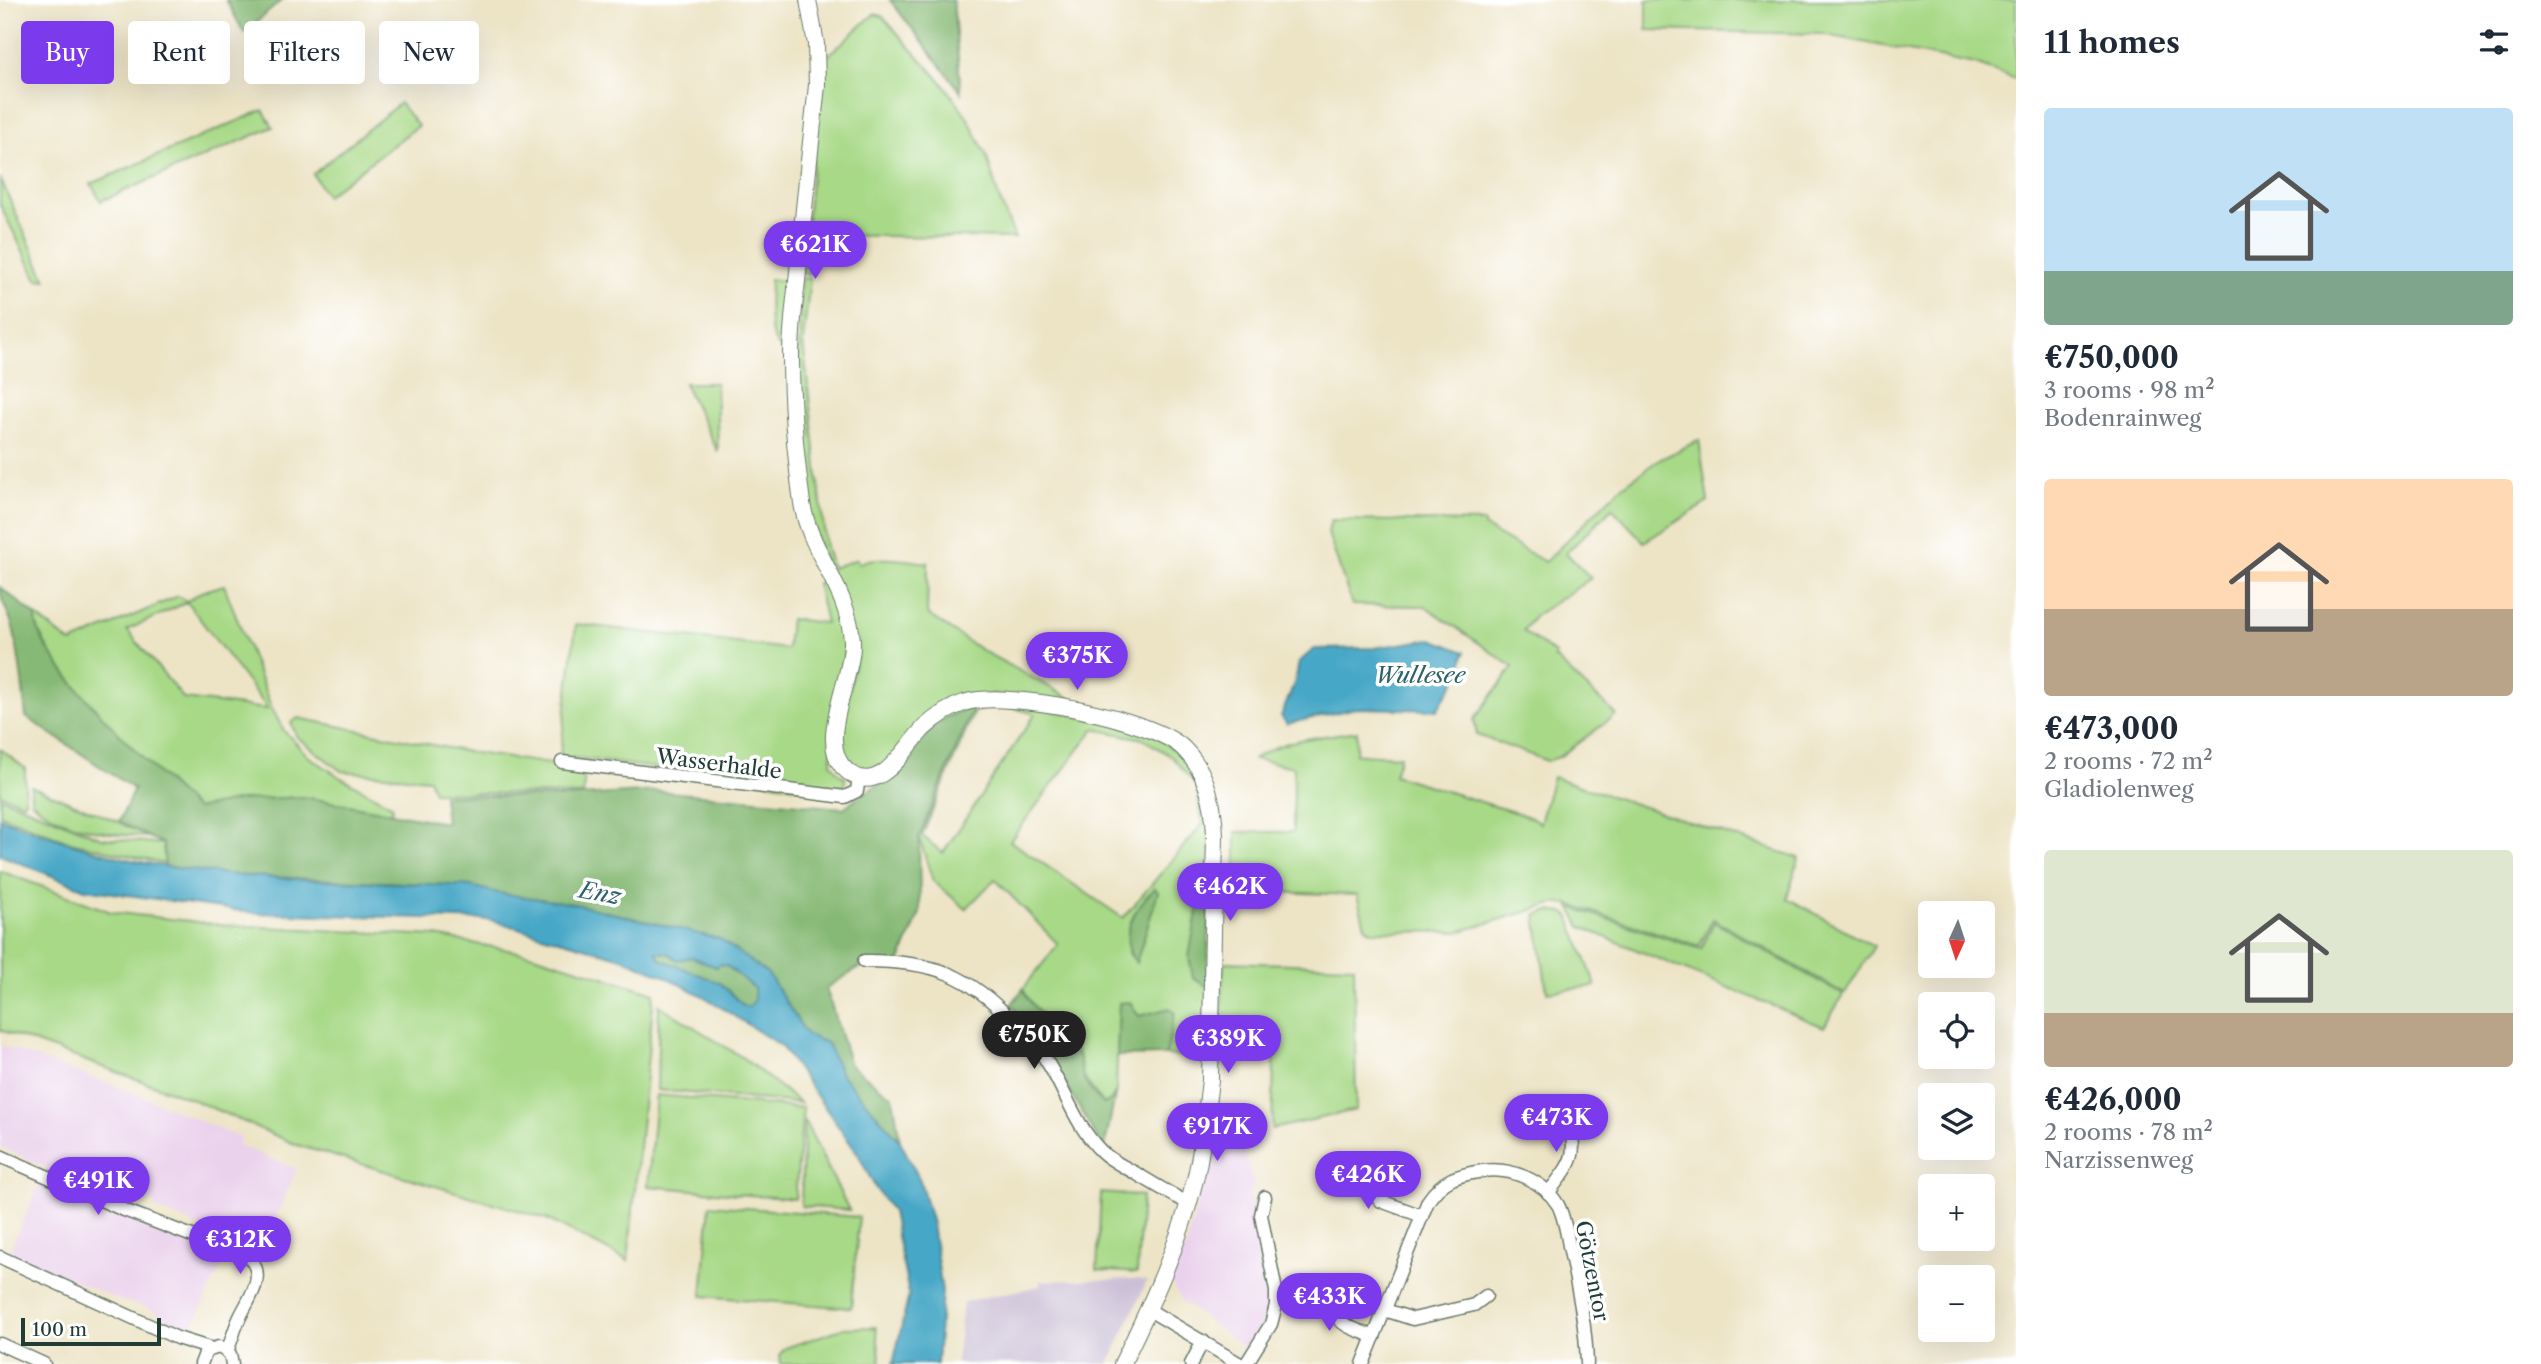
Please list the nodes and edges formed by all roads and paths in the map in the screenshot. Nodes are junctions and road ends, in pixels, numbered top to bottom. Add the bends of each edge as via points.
1 (808, 0) edge
2 (562, 762) dead end
3 (859, 777) junction
4 (864, 961) dead end
5 (1566, 1115) dead end
6 (0, 1156) edge
7 (1357, 1160) dead end
8 (1548, 1193) junction
9 (1265, 1197) dead end
10 (1188, 1203) junction
11 (1422, 1216) junction
12 (0, 1257) edge
13 (1323, 1288) dead end
14 (1486, 1296) dead end
15 (1149, 1310) junction
16 (1385, 1310) junction
17 (1374, 1337) junction
18 (1203, 1341) junction
19 (0, 1344) edge
20 (220, 1357) edge
21 (44, 1364) edge
22 (1122, 1364) edge
23 (1191, 1364) edge
24 (1241, 1364) edge
25 (1246, 1364) edge
26 (1363, 1364) edge
27 (1587, 1364) edge

1 - 3 main road via 817,85 794,314 793,394 803,507 810,533 843,600 851,634 851,658 835,723 834,748 845,769
2 - 3 street, Wasserhalde via 845,797 857,791
3 - 10 main road via 884,774 922,730 949,709 981,698 1015,699 1138,723 1161,732 1194,760 1214,813 1210,1080
4 - 10 street via 924,965 977,987 1037,1047 1068,1105 1100,1151
5 - 8 street via 1574,1157
6 - 20 street via 250,1258 258,1275 255,1287
7 - 11 street via 1369,1190 1381,1201
8 - 11 street via 1507,1171 1476,1172 1438,1187
8 - 27 street, Götzentor via 1562,1213 1582,1309
9 - 25 street via 1261,1215 1276,1306
10 - 15 main road
11 - 16 street
12 - 20 street
13 - 17 street via 1343,1324
14 - 16 street via 1474,1306 1413,1319
15 - 18 street
15 - 22 main road
16 - 17 street
17 - 26 street
18 - 23 street
18 - 24 street
19 - 21 street

